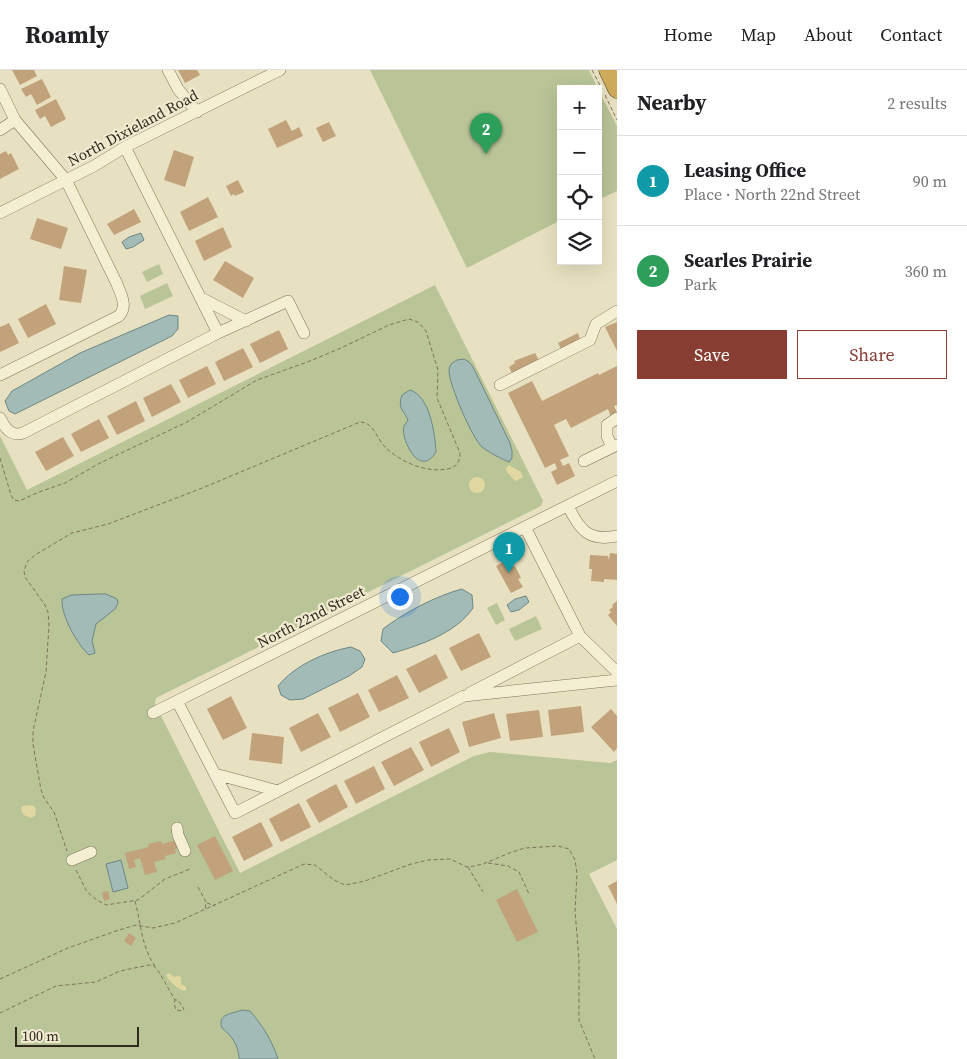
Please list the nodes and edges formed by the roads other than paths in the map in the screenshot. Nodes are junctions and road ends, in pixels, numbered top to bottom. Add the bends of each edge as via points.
1 (168, 70) edge
2 (280, 70) edge
3 (608, 70) edge
4 (258, 75) edge
5 (0, 88) edge
6 (617, 89) edge
7 (197, 112) junction
8 (15, 120) junction
9 (0, 130) edge
10 (125, 147) junction
11 (66, 180) junction
12 (0, 212) edge
13 (201, 298) junction
14 (617, 311) edge
15 (246, 321) junction
16 (304, 333) dead end
17 (218, 334) junction
18 (0, 375) edge
19 (500, 386) dead end
20 (0, 418) edge
21 (617, 418) edge
22 (614, 446) edge
23 (584, 461) dead end
24 (617, 481) edge
25 (568, 506) junction
26 (525, 527) junction
27 (617, 536) edge
28 (580, 636) junction
29 (617, 672) edge
30 (617, 680) edge
31 (464, 696) junction
32 (177, 701) junction
33 (153, 713) dead end
34 (215, 774) junction
35 (278, 790) junction
36 (177, 828) dead end
37 (185, 851) dead end
38 (91, 852) dead end
39 (72, 860) road end

1 - 7 street via 178,89
2 - 4 street, North Dixieland Road
3 - 6 highway
4 - 7 street, North Dixieland Road
5 - 8 street
7 - 10 street, North Dixieland Road
8 - 9 street
8 - 11 street
10 - 11 street, North Dixieland Road
10 - 13 street
11 - 12 street, North Dixieland Road
11 - 18 street via 116,284 124,309 119,316
13 - 15 street
13 - 17 street
14 - 19 street via 596,324 590,340
15 - 16 street via 288,302
15 - 17 street
17 - 20 street via 18,435 5,428
21 - 22 street via 607,425 607,436
22 - 23 street
24 - 25 street, North 22nd Street
25 - 26 street, North 22nd Street
25 - 27 street via 576,524 585,533
26 - 28 street
26 - 32 street, North 22nd Street
28 - 29 street
28 - 31 street
30 - 31 street
31 - 35 street
32 - 33 street, North 22nd Street
32 - 34 street
34 - 35 street
34 - 35 street via 235,813
36 - 37 street
38 - 39 street

